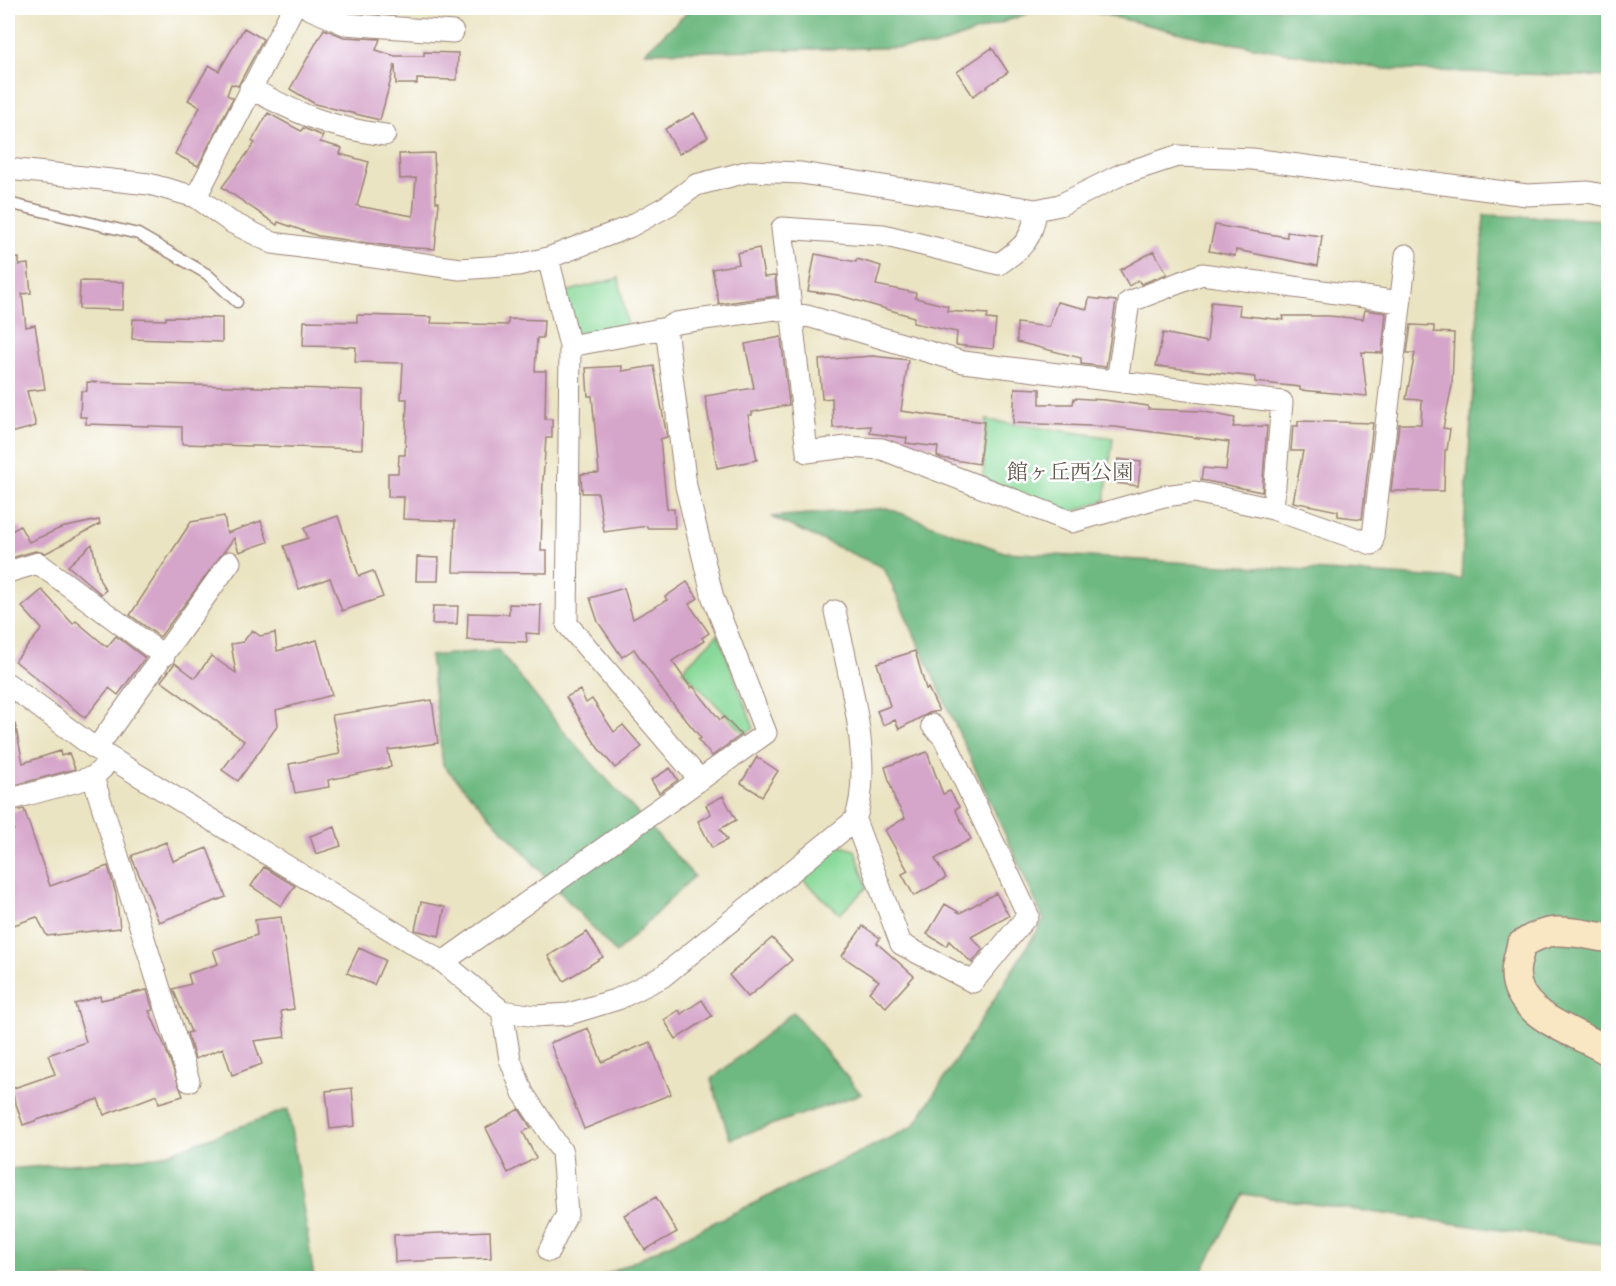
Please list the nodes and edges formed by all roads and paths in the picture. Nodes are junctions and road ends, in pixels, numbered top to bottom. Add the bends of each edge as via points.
1 (293, 8) edge
2 (308, 8) edge
3 (453, 32) dead end
4 (250, 88) junction
5 (385, 135) dead end
6 (8, 169) edge
7 (1608, 196) edge
8 (196, 197) junction
9 (8, 203) edge
10 (1036, 210) junction
11 (1406, 255) dead end
12 (548, 258) junction
13 (237, 302) dead end
14 (1400, 302) junction
15 (792, 313) junction
16 (666, 328) junction
17 (570, 346) junction
18 (1117, 381) junction
19 (1273, 509) junction
20 (230, 562) dead end
21 (8, 573) edge
22 (835, 611) dead end
23 (164, 656) junction
24 (8, 684) edge
25 (932, 725) dead end
26 (104, 754) junction
27 (93, 777) junction
28 (700, 780) junction
29 (8, 800) edge
30 (855, 820) junction
31 (1608, 938) edge
32 (443, 962) junction
33 (502, 1011) junction
34 (1608, 1051) edge
35 (189, 1081) dead end
36 (549, 1251) dead end

1 - 4 street
2 - 3 street via 345,24
4 - 5 street via 295,113 350,131
4 - 8 street
6 - 8 street via 149,184
7 - 10 street via 1588,192 1527,195 1252,159 1177,156 1122,174 1060,205
8 - 12 street via 231,222 273,243 460,269 518,265
9 - 13 lane via 138,234 207,274
10 - 12 street via 801,173 750,171 696,185 629,227
10 - 15 street via 1024,247 999,264 883,235 782,228
11 - 14 street
12 - 17 street
14 - 18 street via 1202,274 1129,302
14 - 19 street via 1372,544
15 - 16 street via 775,309 676,323
15 - 18 street via 963,362
15 - 19 street via 807,453 847,447 882,449 1072,522 1164,496 1195,492
16 - 17 street
16 - 28 street via 686,486 713,597 766,733
17 - 28 street via 567,624
18 - 19 street via 1281,402
20 - 23 street
21 - 23 street via 38,563
22 - 30 street via 852,691 863,780
23 - 26 street
24 - 26 street
25 - 30 street via 944,738 1028,915 974,982 901,944
26 - 27 street
26 - 32 street
27 - 29 street
27 - 35 street
28 - 32 street
30 - 33 street via 662,977 618,999 568,1014 535,1016
31 - 34 street via 1540,933 1521,945 1515,970 1520,991 1545,1021
32 - 33 street
33 - 36 street via 510,1059 523,1094 562,1152 567,1214

